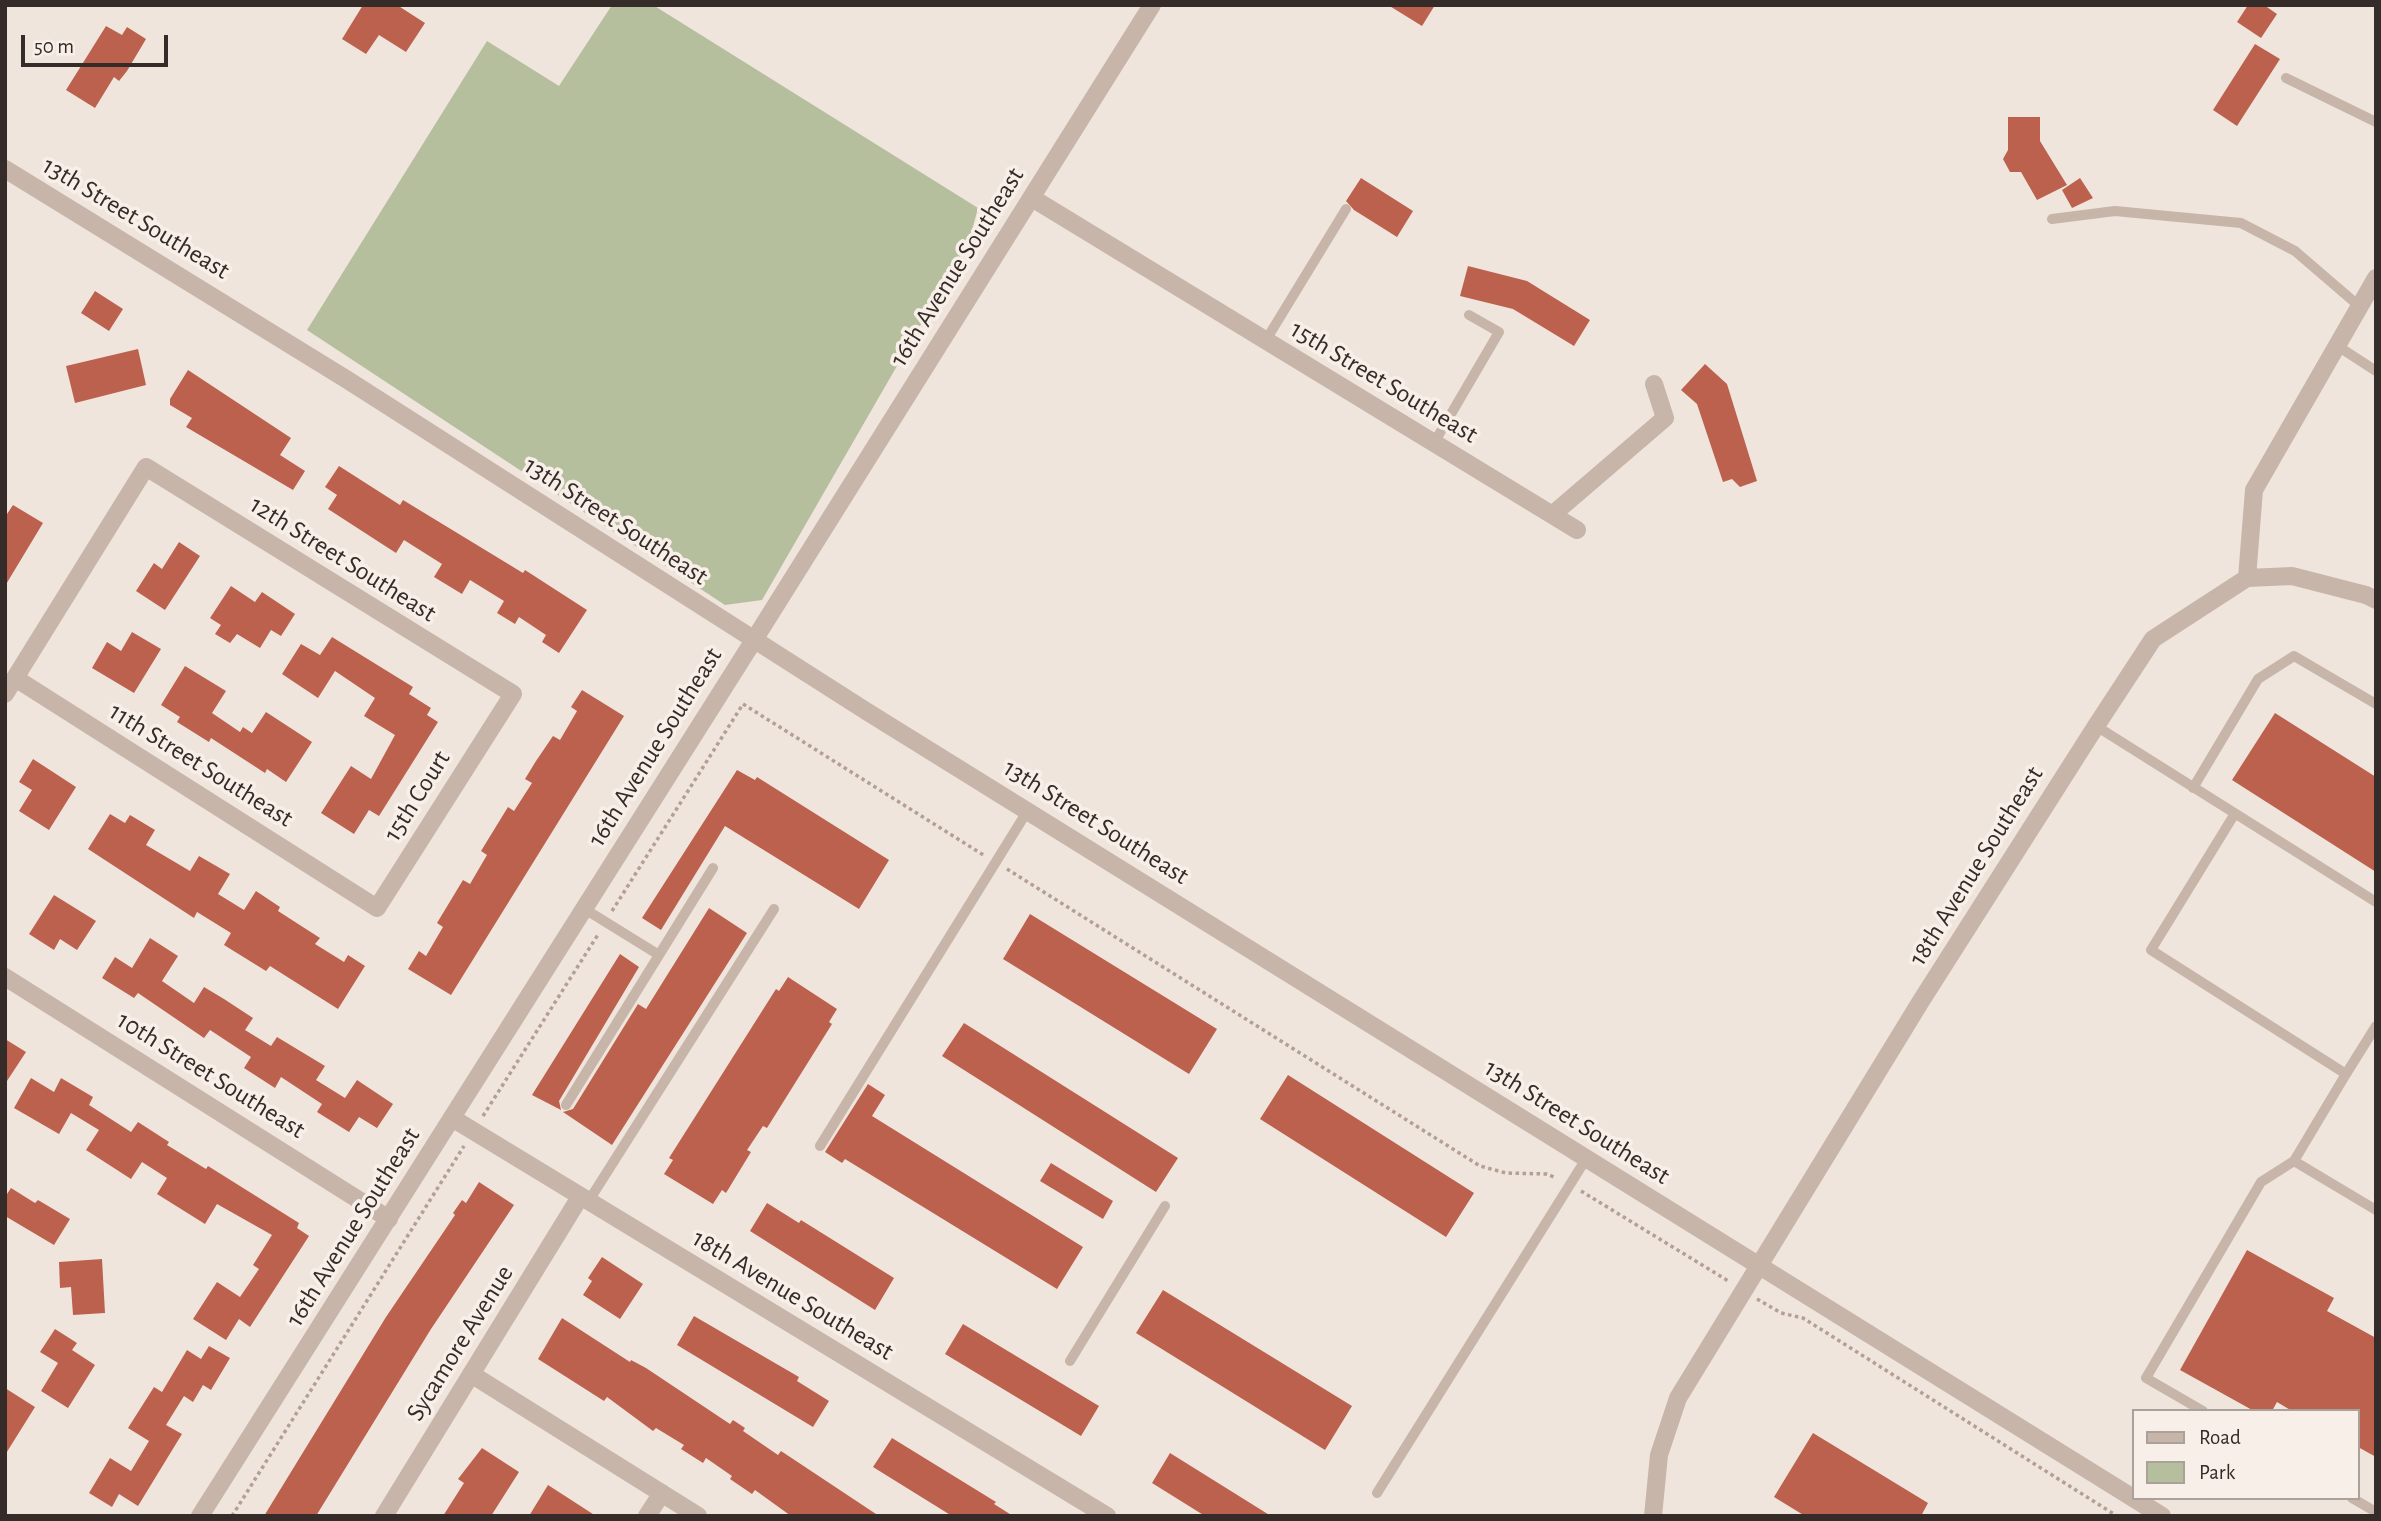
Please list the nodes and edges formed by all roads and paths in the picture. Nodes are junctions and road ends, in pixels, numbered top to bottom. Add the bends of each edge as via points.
1 (1152, 5) edge
2 (2286, 78) dead end
3 (2376, 122) edge
4 (5, 169) edge
5 (1032, 198) junction
6 (1346, 209) dead end
7 (2052, 219) dead end
8 (2376, 278) edge
9 (2359, 306) junction
10 (1469, 315) dead end
11 (1266, 340) junction
12 (2336, 345) junction
13 (2376, 370) edge
14 (1654, 384) dead end
15 (1434, 443) junction
16 (1552, 515) junction
17 (1577, 530) dead end
18 (2247, 578) junction
19 (2376, 600) edge
20 (754, 640) junction
21 (15, 678) junction
22 (5, 694) edge
23 (513, 694) joint
24 (2376, 704) edge
25 (2096, 726) junction
26 (2193, 788) junction
27 (1027, 810) junction
28 (2234, 815) junction
29 (995, 862) junction
30 (713, 868) dead end
31 (359, 897) joint
32 (2376, 902) edge
33 (583, 908) junction
34 (774, 909) dead end
35 (606, 922) junction
36 (659, 956) junction
37 (5, 977) edge
38 (2376, 1026) edge
39 (2346, 1074) junction
40 (566, 1105) dead end
41 (452, 1118) junction
42 (473, 1131) junction
43 (820, 1146) dead end
44 (1586, 1159) junction
45 (2294, 1161) junction
46 (1569, 1184) junction
47 (584, 1199) junction
48 (1165, 1206) dead end
49 (2376, 1210) edge
50 (389, 1219) junction
51 (1759, 1264) junction
52 (1708, 1268) dead end
53 (1781, 1313) dead end
54 (1070, 1361) dead end
55 (471, 1374) junction
56 (2200, 1409) edge
57 (2132, 1492) edge
58 (662, 1493) junction
59 (1377, 1493) dead end
60 (2355, 1500) edge
61 (2376, 1512) edge
62 (200, 1516) edge
63 (232, 1516) edge
64 (384, 1516) edge
65 (647, 1516) edge
66 (698, 1516) edge
67 (1107, 1516) edge
68 (1653, 1516) edge
69 (2117, 1516) edge

1 - 5 street, 16th Avenue Southeast
2 - 3 lane
4 - 20 street, 13th Street Southeast via 346,379
5 - 11 street, 15th Street Southeast
5 - 20 street, 16th Avenue Southeast
6 - 11 lane
7 - 9 lane via 2115,211 2241,223 2295,251
8 - 9 street
9 - 12 street
10 - 15 lane via 1499,332
11 - 15 street, 15th Street Southeast
12 - 13 lane
12 - 18 street via 2253,490
14 - 16 street via 1665,418
15 - 16 street, 15th Street Southeast
16 - 17 street, 15th Street Southeast
18 - 19 street via 2292,576
18 - 25 street, 18th Avenue Southeast via 2153,639
20 - 27 street, 13th Street Southeast
20 - 33 street, 16th Avenue Southeast
21 - 22 street
21 - 23 street, 12th Street Southeast via 146,467
21 - 31 street, 11th Street Southeast
23 - 31 street, 15th Court via 377,908
24 - 26 lane via 2294,656 2258,679
25 - 26 lane
25 - 51 street, 18th Avenue Southeast
26 - 28 lane
27 - 29 lane
27 - 44 street, 13th Street Southeast
28 - 32 lane
28 - 39 lane via 2151,950
29 - 35 path via 743,704
29 - 43 lane
29 - 46 path via 1480,1166 1506,1174 1547,1174
30 - 36 lane
33 - 35 lane
33 - 41 street, 16th Avenue Southeast
34 - 47 lane
35 - 36 lane
35 - 42 path
36 - 40 lane
37 - 50 street, 10th Street Southeast
38 - 39 lane
39 - 45 lane
41 - 42 street, 18th Avenue Southeast
41 - 50 street, 16th Avenue Southeast
42 - 47 street, 18th Avenue Southeast
42 - 63 path
44 - 46 lane
44 - 51 street, 13th Street Southeast
45 - 49 lane
45 - 56 lane via 2261,1182 2146,1378
46 - 52 path
46 - 59 lane
47 - 55 street, Sycamore Avenue
47 - 67 street, 18th Avenue Southeast
48 - 54 lane
50 - 62 street, 16th Avenue Southeast
51 - 57 street, 13th Street Southeast
51 - 68 street, 18th Avenue Southeast via 1678,1398 1660,1455
53 - 69 path via 1803,1318
55 - 58 street
55 - 64 street, Sycamore Avenue
58 - 65 street
58 - 66 street
60 - 61 lane

